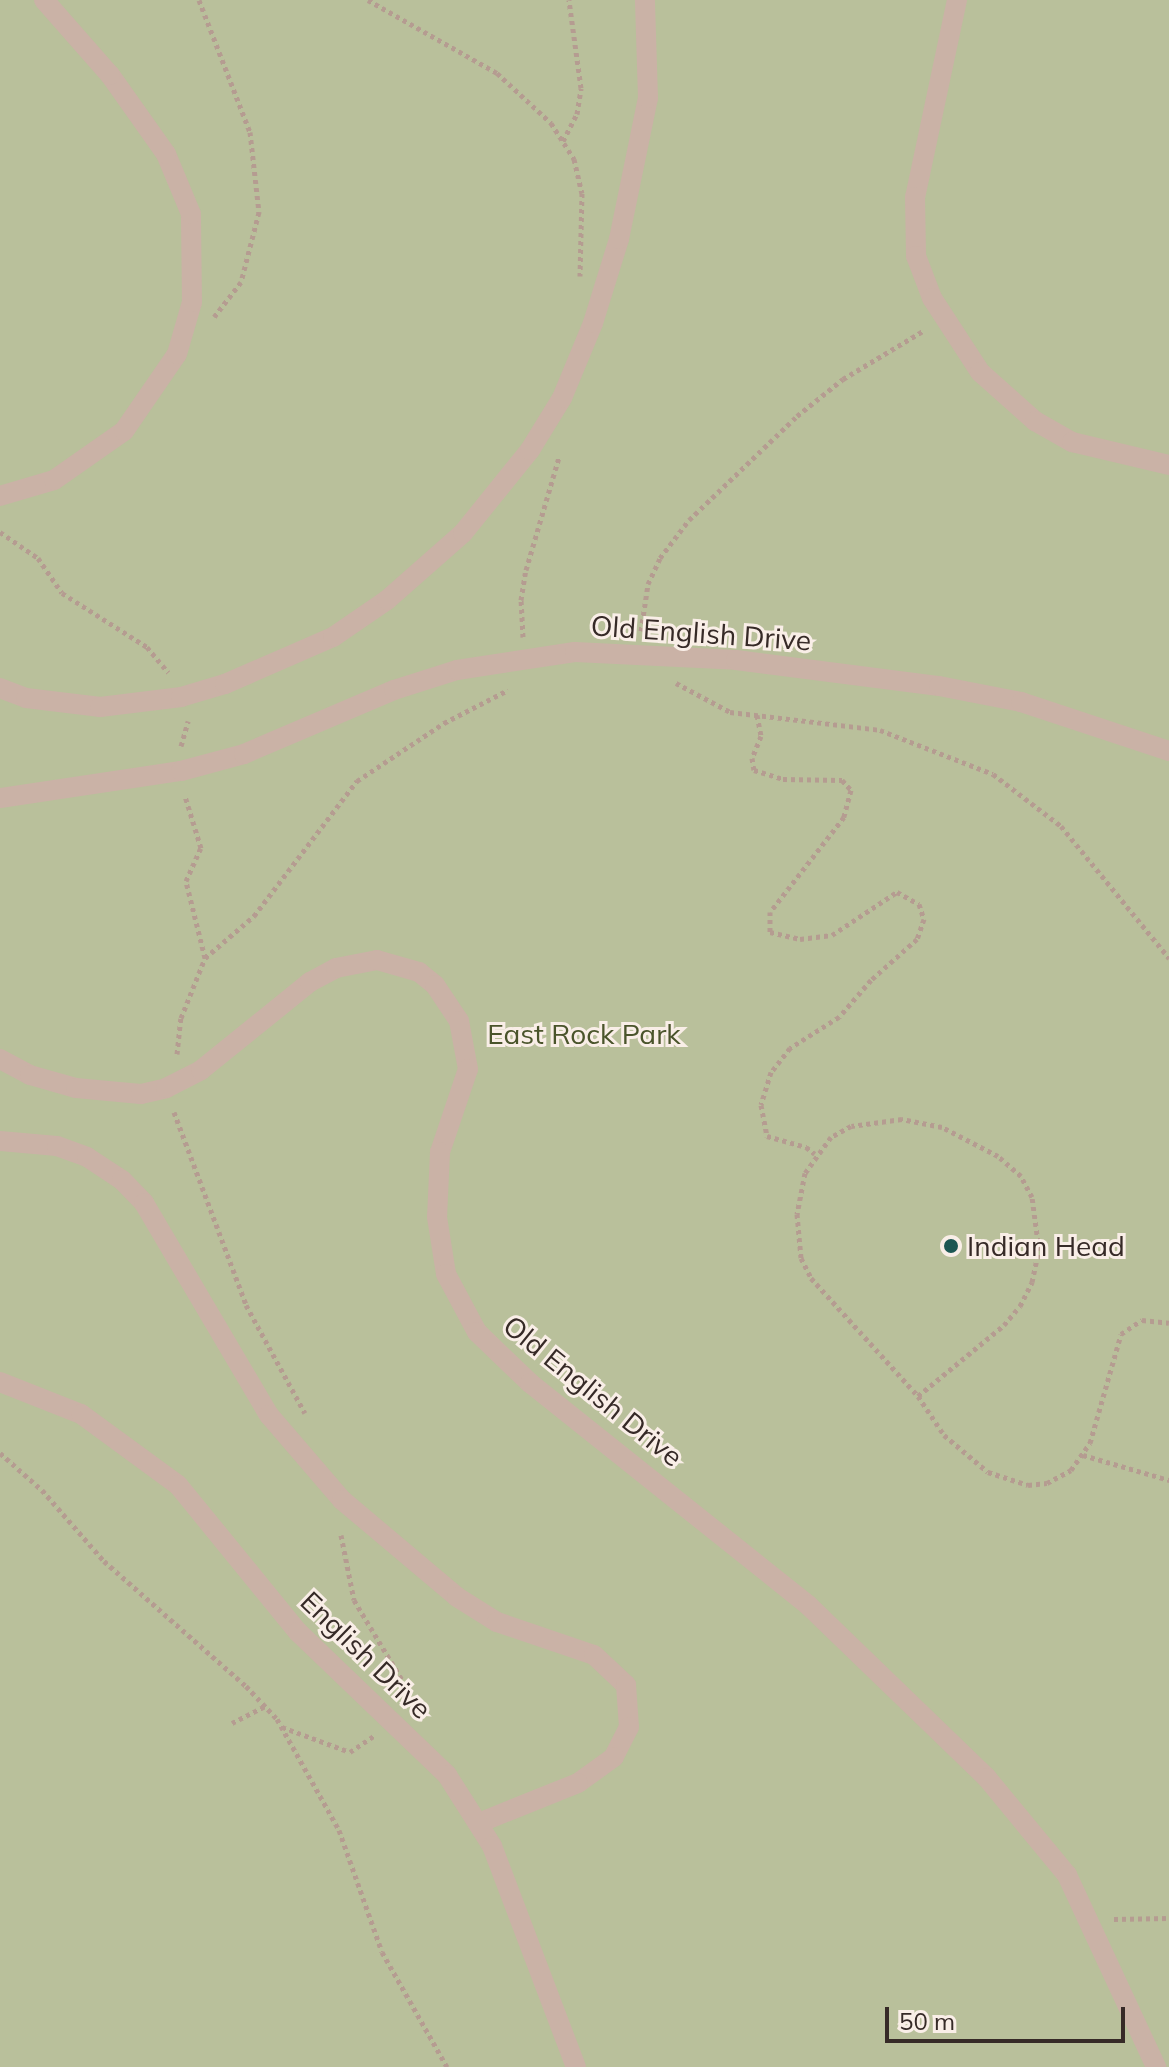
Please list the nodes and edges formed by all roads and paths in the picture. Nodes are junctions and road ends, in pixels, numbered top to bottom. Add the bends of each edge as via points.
1 (44, 0) edge
2 (199, 0) edge
3 (368, 0) edge
4 (569, 0) edge
5 (645, 0) edge
6 (957, 0) edge
7 (563, 141) junction
8 (580, 280) dead end
9 (943, 320) junction
10 (187, 326) junction
11 (560, 451) dead end
12 (1169, 465) edge
13 (0, 496) edge
14 (0, 532) edge
15 (640, 652) junction
16 (662, 653) junction
17 (525, 657) junction
18 (172, 678) dead end
19 (0, 688) edge
20 (188, 713) dead end
21 (757, 715) junction
22 (1169, 751) edge
23 (180, 756) dead end
24 (182, 788) dead end
25 (0, 798) edge
26 (1159, 945) junction
27 (1169, 949) edge
28 (205, 958) junction
29 (1169, 958) edge
30 (177, 1056) dead end
31 (0, 1059) edge
32 (166, 1088) junction
33 (0, 1141) edge
34 (815, 1154) junction
35 (1169, 1323) edge
36 (0, 1382) edge
37 (918, 1396) junction
38 (313, 1426) dead end
39 (0, 1453) edge
40 (1083, 1455) junction
41 (1169, 1480) edge
42 (340, 1532) dead end
43 (408, 1703) dead end
44 (266, 1706) junction
45 (232, 1723) dead end
46 (281, 1727) junction
47 (374, 1736) dead end
48 (481, 1822) junction
49 (1169, 1918) edge
50 (1094, 1924) junction
51 (447, 2067) edge
52 (576, 2067) edge
53 (1156, 2067) edge

1 - 10 street via 141,116 181,184 194,236
2 - 10 path via 250,132 259,212 249,261 230,301 207,321
3 - 7 path via 497,73
4 - 7 path via 581,88 577,114
5 - 19 street via 648,98 619,239 593,323 562,398 530,450 463,533 387,600 333,637 225,684 181,697 100,707 26,698
6 - 9 street via 922,146 913,223 916,256
7 - 8 path via 574,159 582,193
9 - 12 street via 980,372 1035,421 1072,442
9 - 15 path via 832,388 689,520 648,584
10 - 13 street via 157,387 124,431 54,480
11 - 17 path via 521,600
14 - 18 path via 38,558 62,593 147,647
15 - 16 street, Old English Drive
15 - 17 street, Old English Drive
16 - 21 path via 664,672 678,685 730,712
16 - 22 street, Old English Drive via 1021,702
17 - 25 street, Old English Drive via 457,670 394,690 213,763 95,787
17 - 28 path via 526,672 516,687 444,723 357,781 254,916
20 - 23 path
21 - 26 path via 880,730 993,774 1061,826
21 - 34 path via 761,736 752,758 754,770 783,779 842,780 851,790 844,817 770,912 770,932 800,939 832,935 897,892 919,904 924,919 917,939 892,958 839,1017 790,1048 771,1072 761,1105 767,1136
24 - 28 path via 201,848 186,881
26 - 27 path
26 - 29 path
28 - 30 path via 181,1018
31 - 32 street, Old English Drive via 30,1075 76,1088 141,1094
32 - 38 path via 246,1305
32 - 50 street, Old English Drive via 245,1039 310,982 336,968 377,960 419,972 435,985 459,1021 468,1069 440,1152 437,1217 446,1274 477,1332 530,1383 731,1539 865,1660 1032,1828
33 - 48 street via 57,1146 87,1157 122,1180 144,1203 261,1404 342,1500 457,1597 497,1622 594,1655 626,1685 629,1727 614,1757 578,1783
34 - 37 path via 799,1193 801,1258 811,1278
34 - 37 path via 851,1126 877,1119 928,1124 998,1156 1021,1176 1032,1197 1039,1250 1020,1306
35 - 40 path via 1142,1320 1121,1334
36 - 48 street, English Drive via 81,1414 178,1485 298,1632 425,1751
37 - 40 path via 967,1458 1012,1483 1047,1483 1071,1470
39 - 44 path via 154,1609
40 - 41 path
42 - 43 path via 354,1600 405,1685
44 - 45 path
44 - 46 path
46 - 47 path via 350,1752
46 - 51 path via 339,1830 382,1952
48 - 52 street, English Drive
49 - 50 path via 1129,1917
50 - 53 street, Old English Drive

